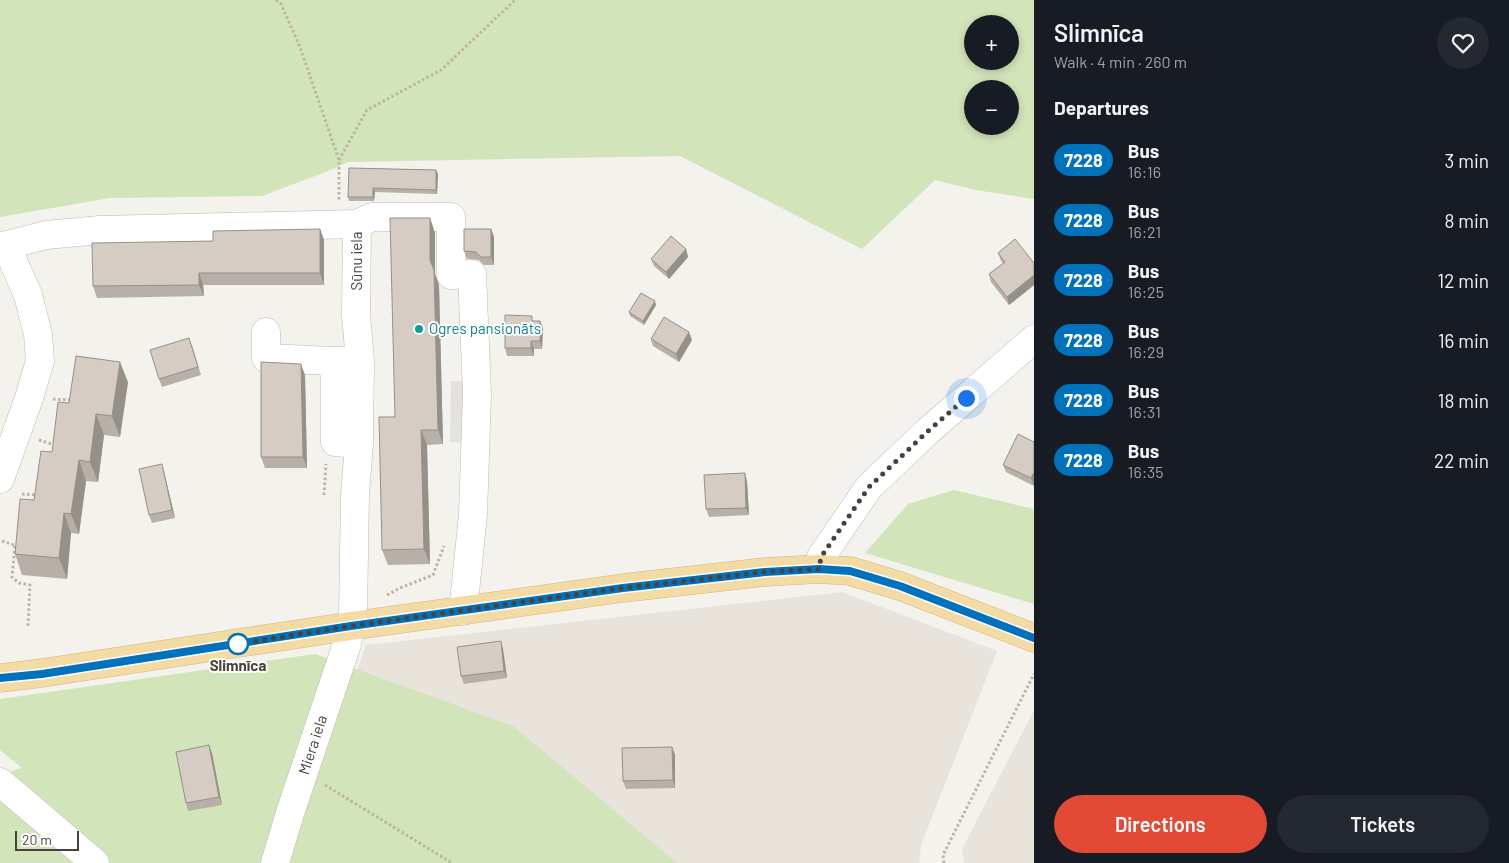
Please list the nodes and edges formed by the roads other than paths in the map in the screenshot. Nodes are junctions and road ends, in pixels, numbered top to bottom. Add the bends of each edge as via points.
1 (348, 224) junction
2 (3, 246) edge
3 (266, 332) dead end
4 (1034, 339) edge
5 (334, 361) junction
6 (360, 361) junction
7 (358, 444) junction
8 (0, 478) edge
9 (819, 569) junction
10 (463, 611) junction
11 (351, 626) junction
12 (1034, 638) edge
13 (0, 678) edge
14 (0, 782) edge
15 (95, 863) edge
16 (276, 863) edge

1 - 2 street, Sūnu iela via 100,230 46,235
1 - 6 street, Sūnu iela
1 - 10 street via 372,217 451,216 451,275 472,274 476,412 473,515
2 - 8 street via 28,294 38,334 40,361
3 - 5 street via 266,358
4 - 9 street via 869,487 821,557
5 - 6 street
5 - 7 street via 335,442
6 - 7 street, Sūnu iela
7 - 11 street, Sūnu iela
9 - 10 main road via 661,584
9 - 12 main road via 850,571 900,586
10 - 11 main road
11 - 13 main road
11 - 16 street, Miera iela
14 - 15 street

